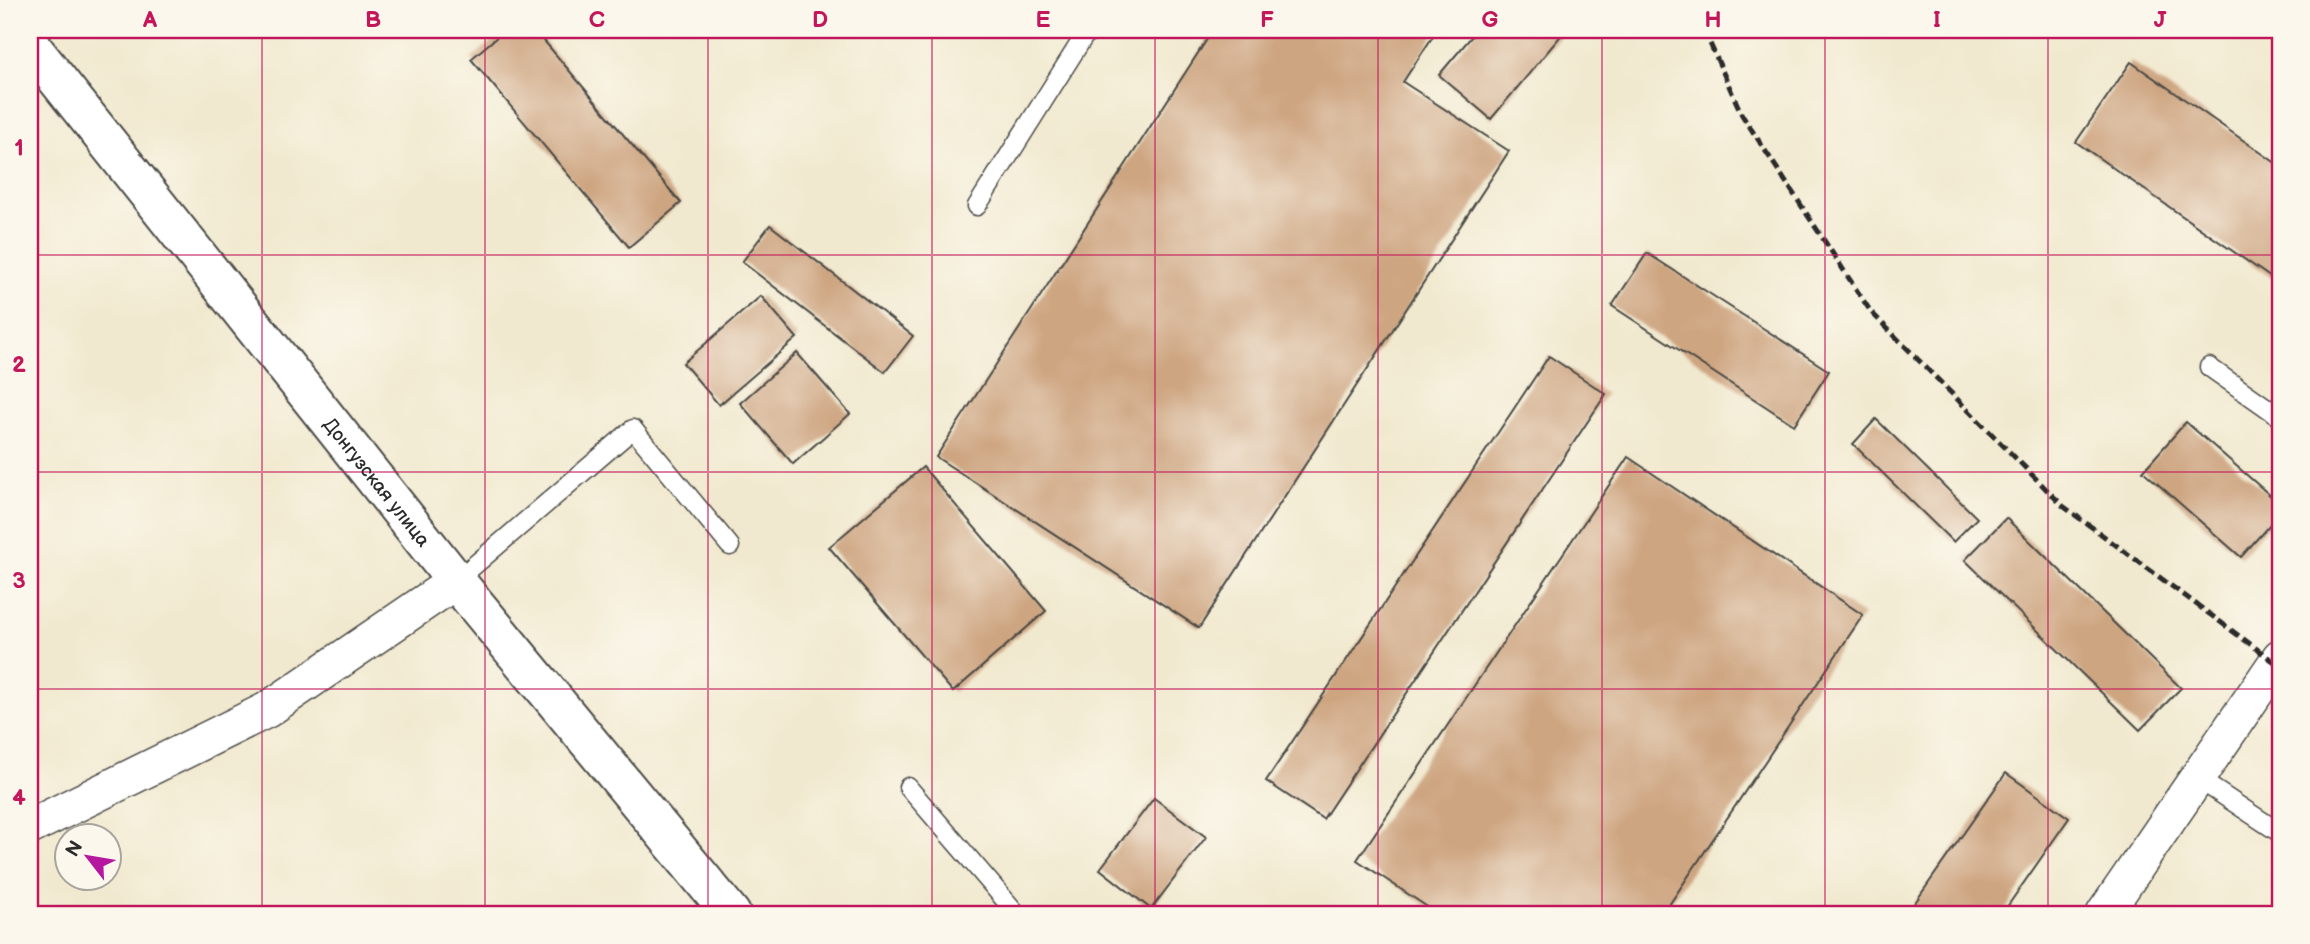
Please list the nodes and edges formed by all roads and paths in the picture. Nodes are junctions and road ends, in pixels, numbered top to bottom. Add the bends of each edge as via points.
1 (1088, 30) edge
2 (30, 45) edge
3 (977, 206) dead end
4 (2208, 367) dead end
5 (2280, 417) edge
6 (730, 546) dead end
7 (456, 581) junction
8 (2280, 657) edge
9 (2197, 778) junction
10 (908, 787) dead end
11 (30, 827) edge
12 (2280, 834) edge
13 (731, 914) edge
14 (1017, 914) edge
15 (2104, 914) edge

1 - 3 lane
2 - 7 highway, Донгузская улица
4 - 5 lane
6 - 7 lane via 633,429
7 - 11 street via 267,710
7 - 13 highway, Донгузская улица
8 - 9 street
9 - 12 lane
9 - 15 street
10 - 14 lane

